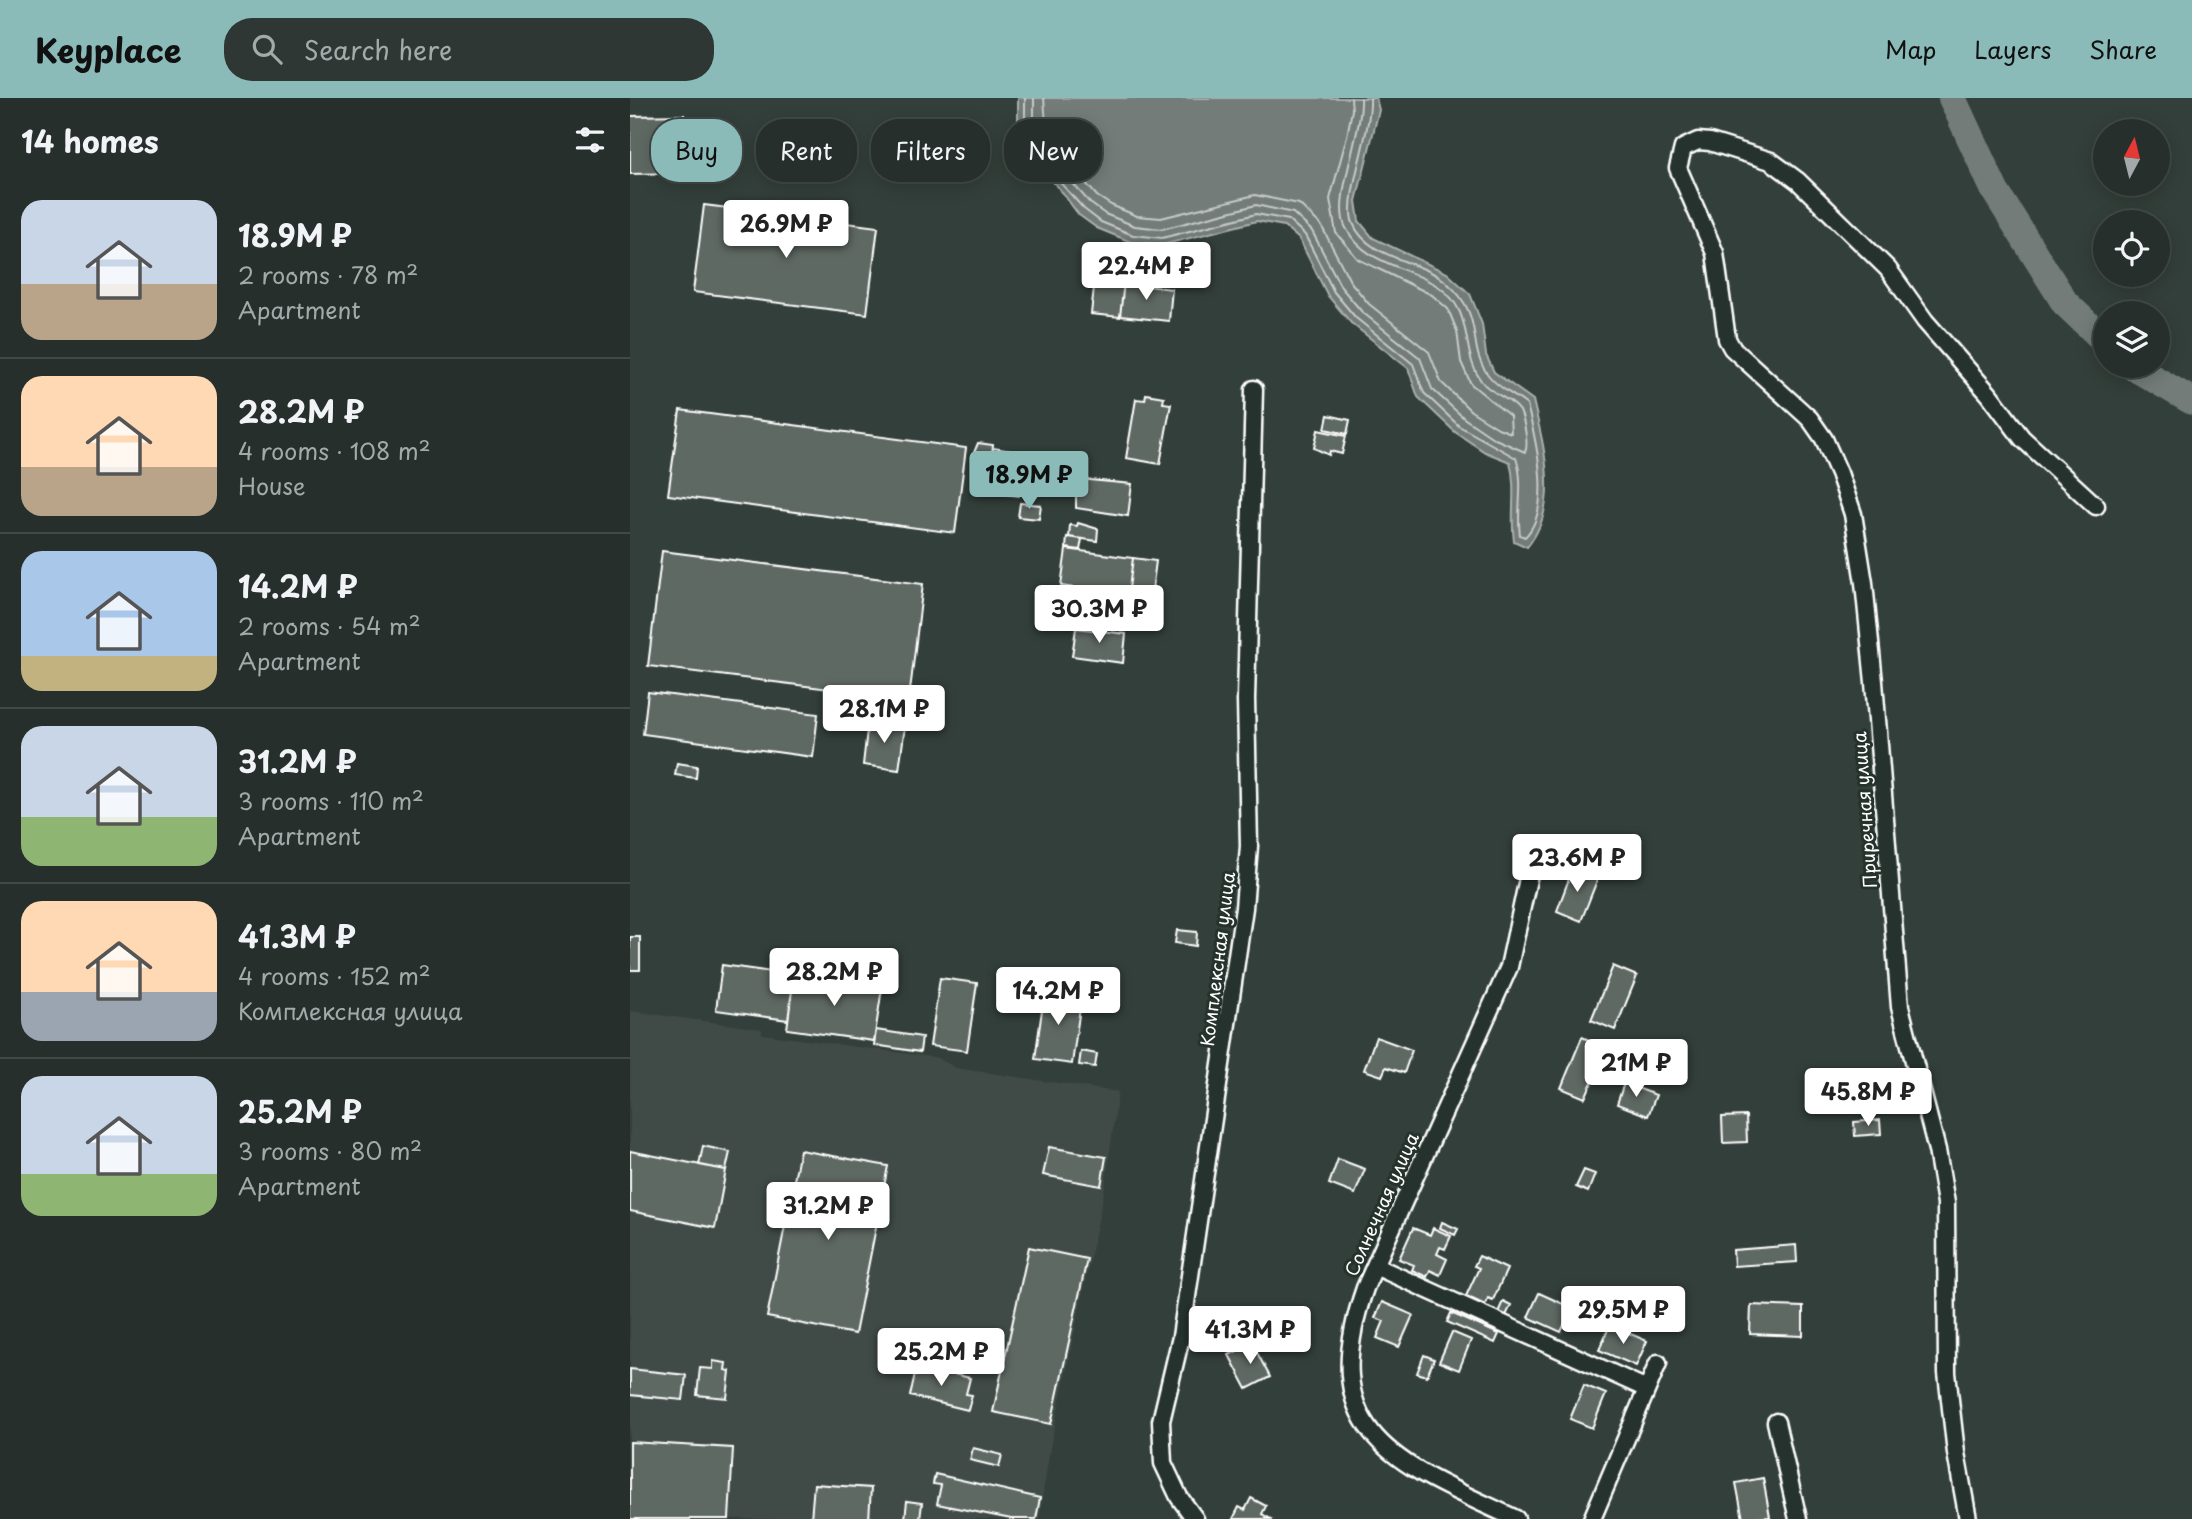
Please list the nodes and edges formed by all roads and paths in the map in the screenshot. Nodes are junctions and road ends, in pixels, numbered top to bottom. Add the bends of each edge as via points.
1 (1254, 390) dead end
2 (2096, 506) dead end
3 (1529, 874) dead end
4 (1375, 1266) junction
5 (1658, 1363) dead end
6 (1647, 1389) junction
7 (1776, 1422) dead end
8 (1195, 1519) edge
9 (1516, 1519) edge
10 (1591, 1519) edge
11 (1798, 1519) edge
12 (1968, 1519) edge

1 - 8 street, Комплексная улица via 1246,699 1249,846 1244,908 1181,1338 1160,1434 1169,1480
2 - 12 street, Приречная улица via 2022,438 1888,270 1798,181 1756,155 1698,141 1683,148 1681,181 1715,253 1727,339 1810,419 1824,439 1853,514 1874,682 1900,1007 1947,1203 1948,1385
3 - 4 street, Солнечная улица via 1509,967
4 - 6 street
4 - 9 street, Солнечная улица via 1349,1348 1352,1399 1362,1420 1399,1460
5 - 6 street
6 - 10 street
7 - 11 street

